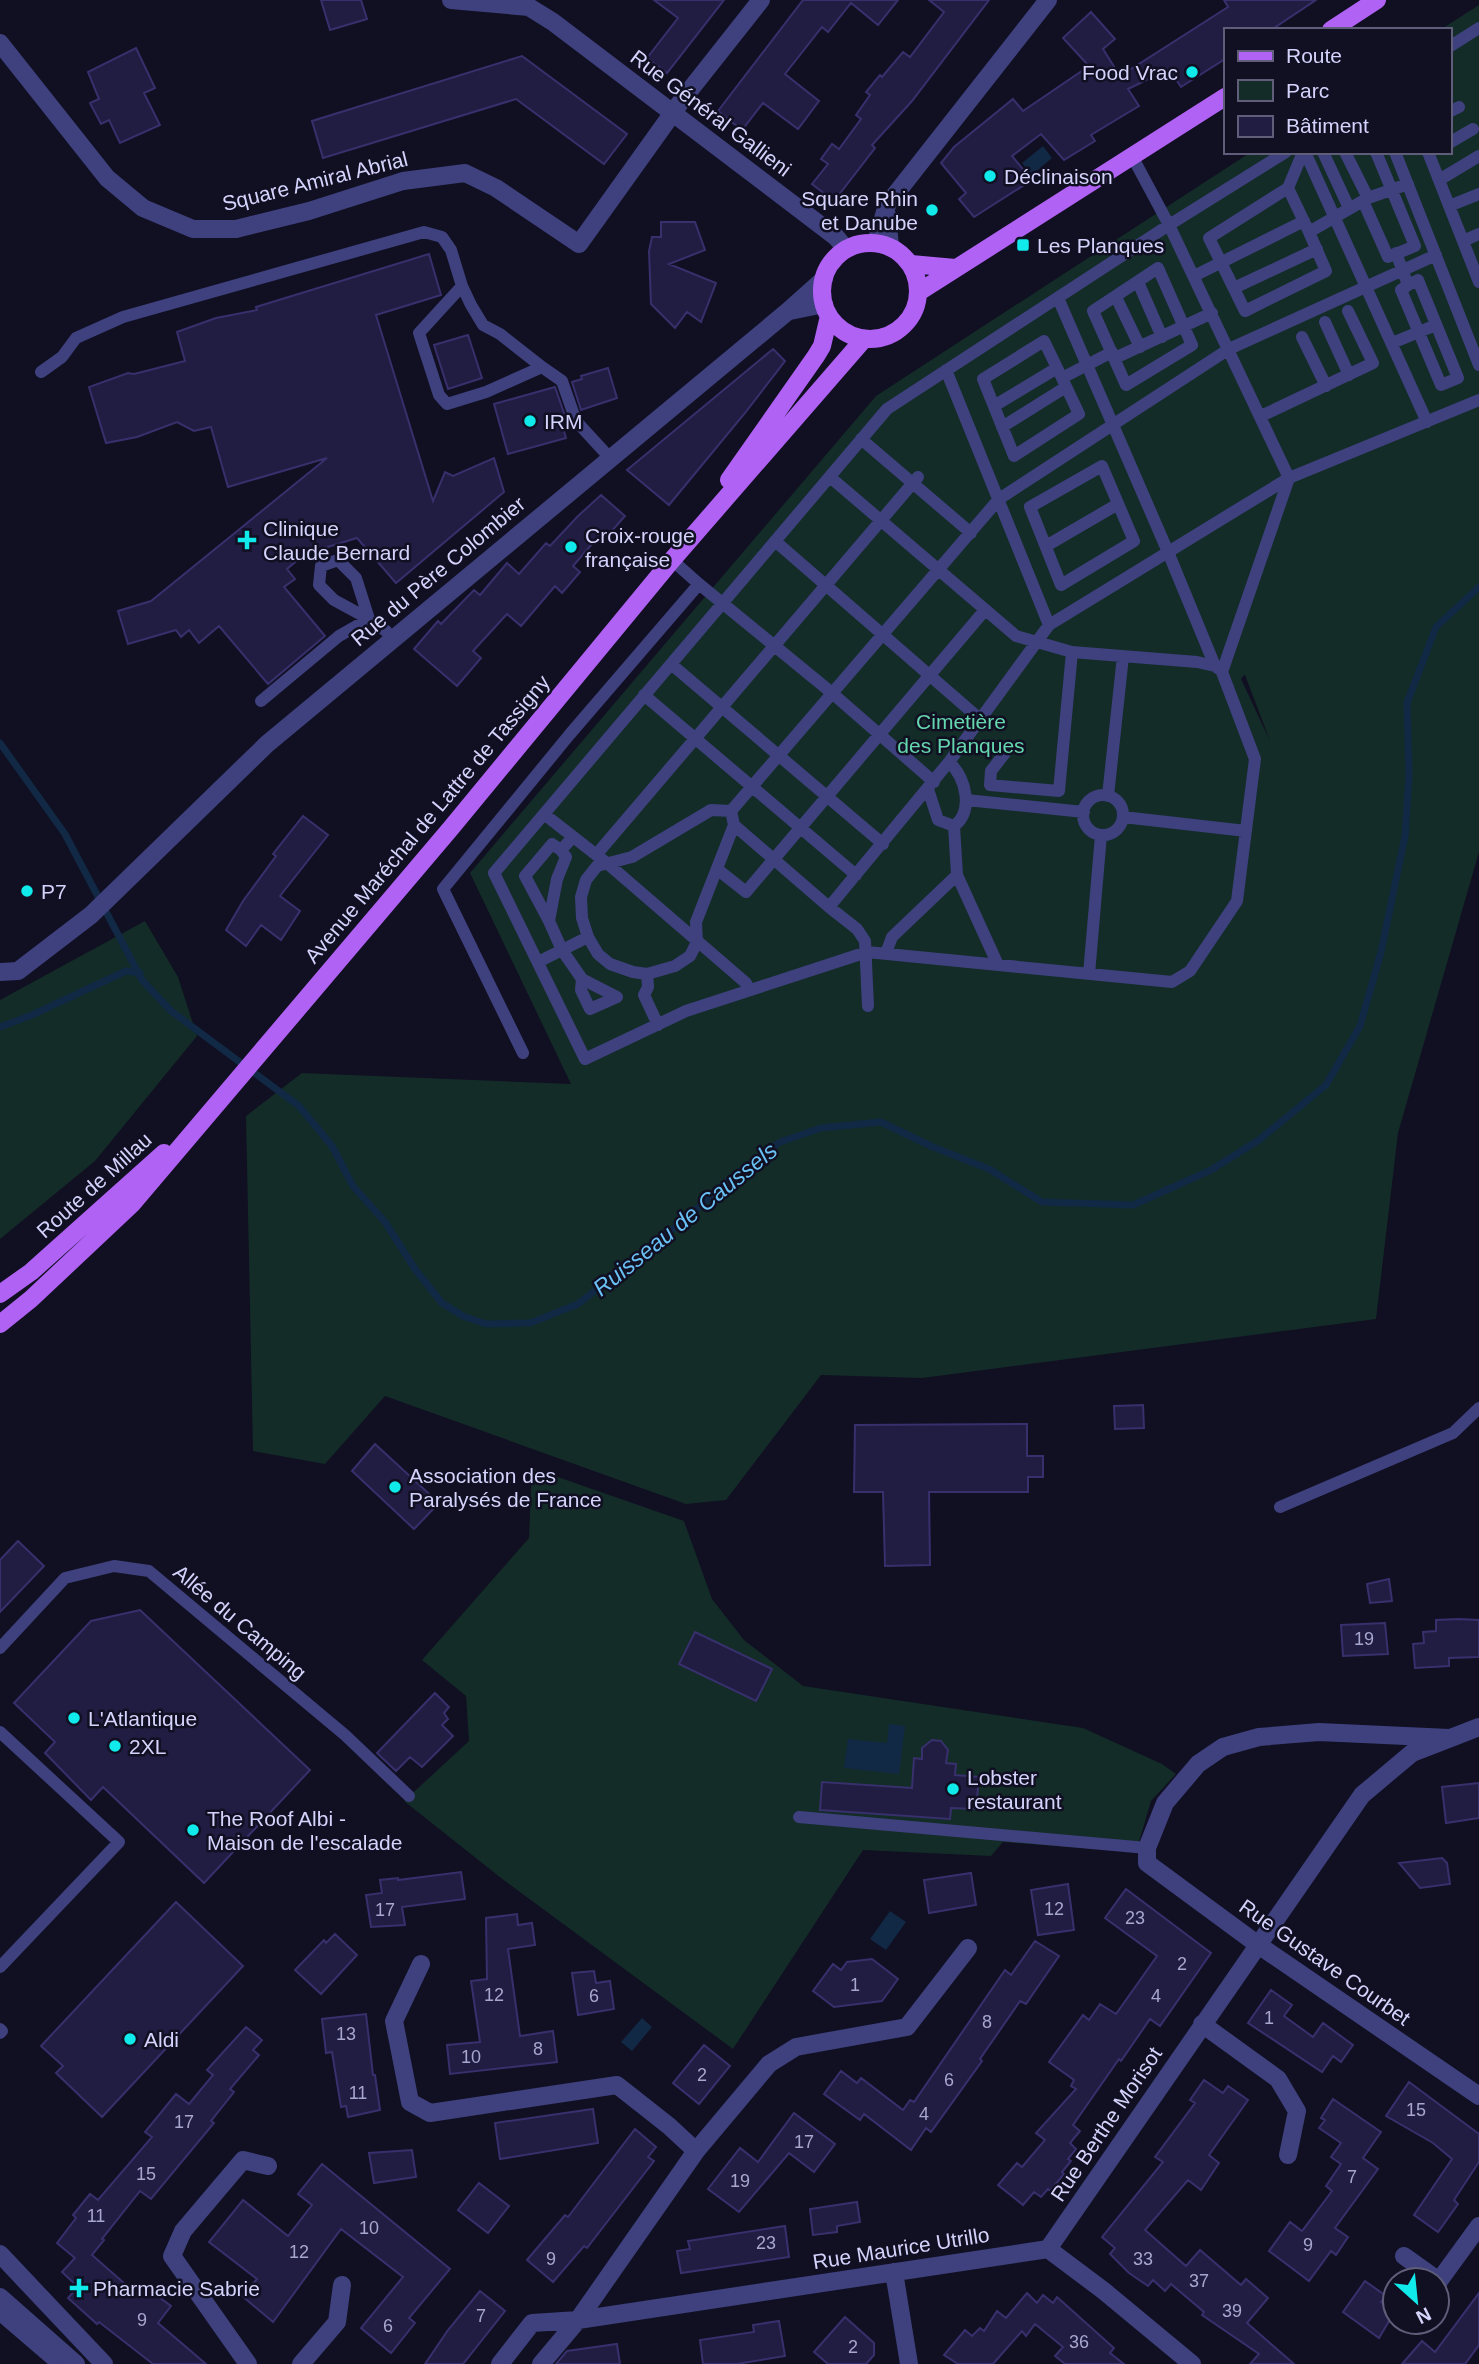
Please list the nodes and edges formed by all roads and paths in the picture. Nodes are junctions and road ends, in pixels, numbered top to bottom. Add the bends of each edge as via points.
1 (451, 0) edge
2 (761, 0) edge
3 (1048, 0) edge
4 (1377, 0) edge
5 (1334, 28) edge
6 (1479, 28) edge
7 (0, 43) edge
8 (1451, 46) edge
9 (1224, 98) edge
10 (674, 113) junction
11 (1473, 129) dead end
12 (1451, 143) edge
13 (1283, 154) edge
14 (1303, 154) edge
15 (1305, 154) edge
16 (1324, 154) edge
17 (1346, 154) edge
18 (1377, 154) edge
19 (1396, 154) edge
20 (1431, 154) edge
21 (1132, 156) junction
22 (1479, 156) edge
23 (1439, 180) junction
24 (1408, 184) junction
25 (1288, 188) junction
26 (1391, 189) junction
27 (1479, 194) edge
28 (1365, 200) junction
29 (1449, 206) junction
30 (1349, 208) junction
31 (1334, 217) junction
32 (1169, 225) junction
33 (1307, 226) junction
34 (1479, 234) edge
35 (1463, 241) junction
36 (883, 244) junction
37 (846, 249) junction
38 (1317, 249) junction
39 (1395, 253) junction
40 (1436, 255) junction
41 (1221, 263) junction
42 (911, 264) junction
43 (956, 268) junction
44 (1402, 269) junction
45 (1194, 276) junction
46 (824, 279) junction
47 (1138, 282) junction
48 (1479, 282) edge
49 (1365, 285) junction
50 (1408, 285) junction
51 (463, 286) junction
52 (1234, 288) junction
53 (919, 292) junction
54 (1116, 297) junction
55 (1058, 298) junction
56 (826, 310) junction
57 (1348, 311) dead end
58 (787, 312) junction
59 (1212, 313) junction
60 (1325, 322) dead end
61 (1436, 325) junction
62 (1185, 326) junction
63 (1419, 332) junction
64 (1162, 337) junction
65 (1303, 337) dead end
66 (863, 339) junction
67 (1392, 344) junction
68 (1140, 347) junction
69 (1229, 349) junction
70 (1113, 355) junction
71 (1087, 365) junction
72 (1479, 365) edge
73 (542, 367) junction
74 (946, 370) junction
75 (41, 372) dead end
76 (1349, 375) junction
77 (1062, 377) junction
78 (1326, 386) junction
79 (1479, 400) edge
80 (994, 406) junction
81 (1261, 416) junction
82 (1427, 422) junction
83 (1114, 425) junction
84 (1002, 427) junction
85 (861, 439) junction
86 (610, 458) junction
87 (830, 477) junction
88 (1289, 478) junction
89 (916, 481) junction
90 (999, 499) junction
91 (1118, 504) junction
92 (881, 521) junction
93 (971, 533) junction
94 (775, 541) junction
95 (1046, 546) junction
96 (1168, 552) junction
97 (672, 560) junction
98 (939, 570) junction
99 (699, 584) junction
100 (825, 587) junction
101 (723, 603) junction
102 (985, 610) junction
103 (369, 620) junction
104 (1049, 625) junction
105 (882, 635) junction
106 (393, 639) junction
107 (1037, 644) junction
108 (775, 646) junction
109 (1072, 652) junction
110 (1123, 656) junction
111 (671, 664) junction
112 (1219, 669) junction
113 (929, 676) junction
114 (832, 693) junction
115 (645, 695) junction
116 (261, 701) dead end
117 (723, 707) junction
118 (981, 720) junction
119 (880, 734) junction
120 (696, 739) junction
121 (1005, 752) dead end
122 (779, 755) junction
123 (949, 762) junction
124 (931, 786) junction
125 (752, 787) junction
126 (827, 795) junction
127 (1108, 796) junction
128 (966, 800) junction
129 (731, 811) junction
130 (1084, 812) junction
131 (544, 814) junction
132 (1123, 817) junction
133 (734, 825) junction
134 (954, 826) junction
135 (800, 827) junction
136 (1246, 831) junction
137 (1101, 835) junction
138 (573, 836) junction
139 (883, 844) junction
140 (561, 850) junction
141 (596, 855) junction
142 (773, 859) junction
143 (608, 864) junction
144 (717, 869) junction
145 (856, 875) junction
146 (957, 876) junction
147 (829, 907) junction
148 (549, 921) junction
149 (588, 937) junction
150 (697, 942) junction
151 (562, 950) junction
152 (867, 952) junction
153 (886, 953) junction
154 (537, 962) junction
155 (610, 964) junction
156 (998, 965) junction
157 (0, 972) edge
158 (647, 974) junction
159 (1089, 974) junction
160 (582, 979) junction
161 (600, 988) junction
162 (749, 990) junction
163 (868, 1006) dead end
164 (658, 1025) junction
165 (523, 1053) dead end
166 (216, 1106) junction
167 (0, 1294) edge
168 (0, 1324) edge
169 (1479, 1408) edge
170 (1280, 1507) dead end
171 (0, 1648) edge
172 (1479, 1727) edge
173 (0, 1732) edge
174 (1449, 1738) junction
175 (410, 1796) dead end
176 (799, 1818) dead end
177 (1147, 1855) junction
178 (1257, 1944) junction
179 (968, 1948) dead end
180 (421, 1964) dead end
181 (0, 1967) edge
182 (1202, 2024) junction
183 (1479, 2096) edge
184 (696, 2151) junction
185 (1288, 2155) dead end
186 (268, 2166) dead end
187 (1479, 2226) edge
188 (1048, 2249) junction
189 (0, 2254) edge
190 (1404, 2256) dead end
191 (894, 2272) junction
192 (342, 2285) dead end
193 (0, 2297) edge
194 (0, 2315) edge
195 (578, 2320) junction
196 (57, 2364) edge
197 (76, 2364) edge
198 (104, 2364) edge
199 (248, 2364) edge
200 (301, 2364) edge
201 (500, 2364) edge
202 (541, 2364) edge
203 (909, 2364) edge
204 (1192, 2364) edge

1 - 10 street, Rue Général Gallieni via 529,7
2 - 10 street
3 - 36 street via 887,205
4 - 5 main road
6 - 8 lane
7 - 10 street, Square Amiral Abrial via 107,178 143,208 193,229 236,229 403,181 465,173 496,188 579,244
9 - 21 main road
10 - 37 street, Rue Général Gallieni
11 - 12 lane
13 - 32 lane
14 - 25 lane
15 - 31 lane
16 - 30 lane
17 - 28 lane
18 - 26 lane
19 - 24 lane
20 - 23 lane
21 - 32 lane
21 - 43 main road
22 - 23 lane
23 - 29 lane
24 - 26 lane
24 - 40 lane
25 - 33 lane
25 - 41 lane via 1209,238
26 - 28 lane
26 - 39 lane via 1415,246
27 - 29 lane
28 - 30 lane
28 - 39 lane via 1388,257
29 - 35 lane
30 - 31 lane
31 - 33 lane
31 - 49 lane
32 - 45 lane
32 - 55 lane
33 - 38 lane
33 - 41 lane
34 - 35 lane
35 - 48 lane
36 - 37 main road via 860,243
36 - 42 main road
37 - 46 main road via 828,267
38 - 52 lane
38 - 52 lane via 1326,271 1245,311
39 - 44 lane
40 - 44 lane
40 - 72 lane
41 - 45 lane
41 - 52 lane
42 - 43 main road
42 - 53 main road
43 - 53 main road
44 - 49 lane
44 - 50 lane
45 - 59 lane
46 - 56 main road
46 - 58 street, Rue du Père Colombier
47 - 54 lane
47 - 62 lane via 1158,268
47 - 64 lane
49 - 67 lane
49 - 69 lane
50 - 61 lane via 1418,280
50 - 63 lane via 1401,290
51 - 73 lane via 483,325
51 - 73 lane via 419,333 439,396 447,404
51 - 75 lane via 442,237 424,232 123,317 76,338 62,357
53 - 66 main road via 908,322 888,335
54 - 68 lane
54 - 70 lane via 1094,311
55 - 71 lane
55 - 74 lane
56 - 58 street, Rue du Père Colombier via 807,306
56 - 66 main road via 844,331
56 - 97 main road, Avenue Maréchal de Lattre de Tassigny via 822,346 816,356
57 - 76 lane via 1373,363
58 - 86 street, Rue du Père Colombier
59 - 62 lane
59 - 69 lane
60 - 76 lane
61 - 63 lane
61 - 63 lane via 1458,378 1441,385
62 - 64 lane
62 - 70 lane via 1192,345 1126,385
63 - 67 lane
64 - 68 lane
65 - 78 lane
66 - 97 main road, Avenue Maréchal de Lattre de Tassigny
67 - 82 lane
68 - 70 lane
69 - 81 lane
69 - 83 lane
70 - 71 lane
71 - 77 lane
71 - 83 lane
73 - 86 lane via 562,381 576,421
74 - 85 lane via 887,409
74 - 90 lane
76 - 78 lane
77 - 80 lane
77 - 80 lane via 1044,341 983,379
77 - 84 lane
77 - 84 lane via 1079,414 1014,456
78 - 81 lane
79 - 82 lane
80 - 84 lane
81 - 88 lane
82 - 88 lane
83 - 90 lane
83 - 96 lane
85 - 87 lane
85 - 89 lane
86 - 106 street, Rue du Père Colombier
87 - 92 lane
87 - 94 lane
88 - 96 lane
88 - 112 lane
89 - 92 lane
89 - 93 lane
90 - 93 lane
90 - 104 lane
91 - 95 lane
91 - 95 lane via 1102,466 1030,507
91 - 95 lane via 1134,541 1060,585
92 - 98 lane
92 - 100 lane
93 - 98 lane
94 - 100 lane
94 - 101 lane
96 - 104 lane
96 - 112 lane
97 - 99 lane
97 - 166 main road, Avenue Maréchal de Lattre de Tassigny
98 - 102 lane
98 - 105 lane
99 - 101 lane
99 - 165 lane via 443,889
100 - 105 lane
100 - 108 lane
101 - 108 lane
101 - 111 lane
102 - 107 lane via 1016,636
102 - 113 lane
103 - 103 lane via 356,578 338,560 321,566 319,584 334,600
103 - 106 lane
103 - 116 lane via 339,636
104 - 107 lane
105 - 113 lane
105 - 114 lane
106 - 157 street, Rue du Père Colombier via 267,744 91,915 18,971
107 - 109 lane
107 - 118 lane
108 - 114 lane
108 - 117 lane
109 - 110 lane
109 - 121 lane via 1059,791 990,785 991,771
110 - 112 lane via 1197,662
110 - 127 lane
111 - 115 lane
111 - 117 lane
112 - 136 lane via 1255,759
113 - 118 lane
113 - 119 lane
114 - 119 lane
114 - 122 lane
115 - 120 lane
115 - 131 lane
117 - 120 lane
117 - 122 lane
118 - 123 lane
119 - 124 lane
119 - 126 lane
120 - 125 lane
120 - 141 lane
122 - 125 lane
122 - 126 lane
123 - 124 lane
123 - 128 lane via 959,773
124 - 134 lane via 938,820
124 - 139 lane
125 - 129 lane
125 - 135 lane
126 - 135 lane
126 - 139 lane
127 - 130 lane via 1092,799
127 - 132 lane via 1119,803
128 - 130 lane
128 - 134 lane via 966,812
129 - 133 lane
129 - 143 lane via 711,810 632,857
130 - 137 lane via 1088,827
131 - 138 lane
131 - 154 lane via 494,873
132 - 136 lane
132 - 137 lane via 1116,831
133 - 142 lane
133 - 144 lane
134 - 146 lane
135 - 142 lane
135 - 145 lane
136 - 159 lane via 1237,901 1190,971 1172,982
137 - 159 lane
138 - 140 lane
138 - 141 lane
139 - 145 lane
140 - 148 lane via 566,857
140 - 148 lane via 552,844 525,876
141 - 143 lane
142 - 144 lane via 746,892
142 - 147 lane
143 - 149 lane via 597,866 583,888 582,918
143 - 150 lane
144 - 150 lane via 696,922
145 - 147 lane
146 - 153 lane via 892,937
146 - 156 lane
147 - 152 lane via 857,929
148 - 151 lane
149 - 151 lane
149 - 155 lane
150 - 158 lane via 690,956 675,966
150 - 162 lane
151 - 154 lane
151 - 160 lane
152 - 153 lane
152 - 162 lane
152 - 163 lane
153 - 156 lane
154 - 164 lane via 585,1059
155 - 158 lane
155 - 161 lane
156 - 159 lane
158 - 164 lane via 644,995
160 - 161 lane
160 - 161 lane via 581,990 590,1009 617,997
162 - 164 lane
166 - 167 main road, Route de Millau via 31,1272
166 - 168 main road via 132,1204
169 - 170 lane via 1453,1433
171 - 175 lane, Allée du Camping via 65,1578 114,1566 149,1572 345,1735
172 - 174 street, Rue Berthe Morisot
173 - 181 lane via 118,1842
174 - 177 street via 1319,1732 1259,1737 1223,1747 1198,1764 1165,1803
174 - 178 street, Rue Berthe Morisot via 1412,1753 1362,1795
176 - 177 lane
177 - 178 street, Rue Gustave Courbet
178 - 182 street, Rue Berthe Morisot
178 - 183 street, Rue Gustave Courbet
179 - 184 street via 907,2027 796,2047 769,2064
180 - 184 street via 394,2021 410,2102 430,2113 617,2085
182 - 185 street via 1278,2079 1297,2111
182 - 188 street, Rue Berthe Morisot
184 - 195 street
186 - 199 street via 243,2160 183,2231 172,2256
187 - 190 street via 1439,2281
188 - 191 street, Rue Maurice Utrillo
188 - 204 street
189 - 198 street
191 - 195 street, Rue Maurice Utrillo
191 - 203 street
192 - 200 street via 337,2322
193 - 197 street
194 - 196 lane
195 - 201 street, Rue Maurice Utrillo via 532,2323
195 - 202 street

